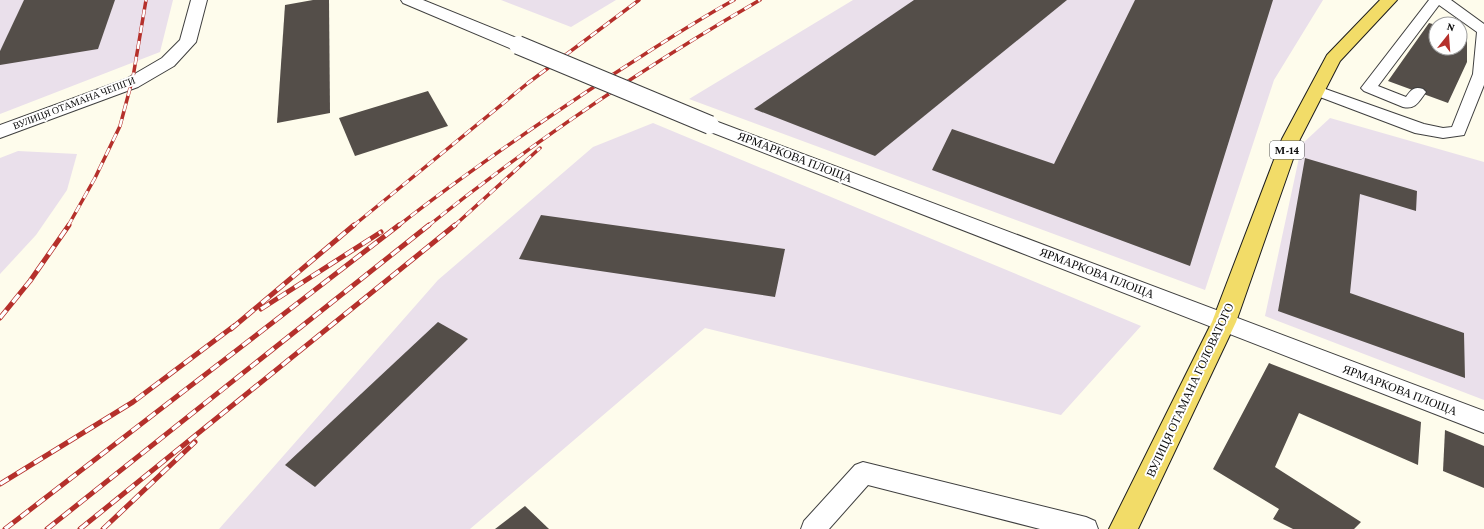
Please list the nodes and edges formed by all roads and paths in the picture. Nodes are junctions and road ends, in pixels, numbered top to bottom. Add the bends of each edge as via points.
1 (199, 0) edge
2 (409, 0) edge
3 (1389, 0) edge
4 (1436, 0) edge
5 (1442, 0) edge
6 (1454, 16) edge
7 (1468, 24) edge
8 (1317, 91) junction
9 (1418, 92) dead end
10 (1380, 93) junction
11 (1370, 110) junction
12 (0, 132) edge
13 (1224, 322) junction
14 (1484, 422) edge
15 (813, 529) edge
16 (1086, 529) edge
17 (1123, 529) edge

1 - 12 street, ВУЛИЦЯ ОТАМАНА ЧЕПІГИ via 188,42 168,62 132,83
2 - 13 street, ЯРМАРКОВА ПЛОЩА, bridge via 710,125
3 - 8 main road, ВУЛИЦЯ ОТАМАНА ГОЛОВАТОГО / М-14 via 1334,59
4 - 10 lane via 1369,88
5 - 6 lane
7 - 11 lane via 1484,31 1481,74 1458,132 1443,133 1421,129
8 - 11 lane
8 - 13 main road, ВУЛИЦЯ ОТАМАНА ГОЛОВАТОГО / М-14 via 1291,139
9 - 10 lane via 1409,104
10 - 11 lane
13 - 14 street, ЯРМАРКОВА ПЛОЩА
13 - 17 main road, ВУЛИЦЯ ОТАМАНА ГОЛОВАТОГО / М-14
15 - 16 lane via 863,473

